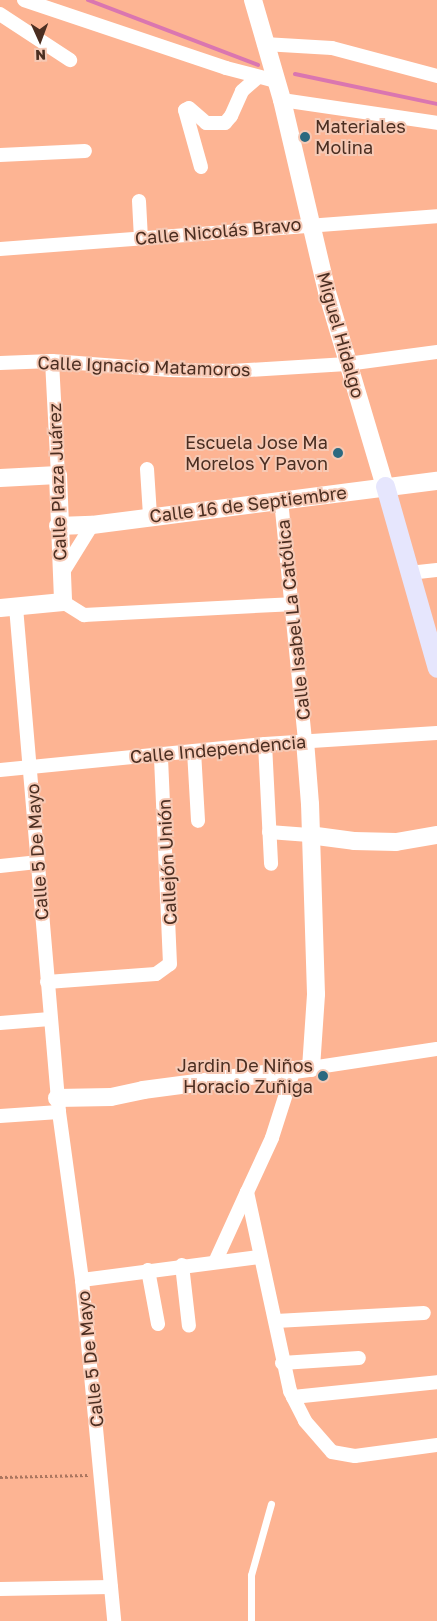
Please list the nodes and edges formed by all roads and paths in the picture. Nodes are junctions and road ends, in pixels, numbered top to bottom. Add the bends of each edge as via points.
1 (24, 0) edge
2 (253, 0) edge
3 (0, 14) edge
4 (264, 44) junction
5 (70, 60) dead end
6 (437, 76) edge
7 (258, 78) junction
8 (276, 81) junction
9 (282, 100) junction
10 (437, 123) edge
11 (85, 151) dead end
12 (0, 155) edge
13 (201, 167) dead end
14 (138, 201) dead end
15 (437, 216) edge
16 (312, 223) junction
17 (141, 238) junction
18 (0, 249) edge
19 (437, 352) edge
20 (52, 361) junction
21 (0, 363) edge
22 (347, 364) junction
23 (147, 469) dead end
24 (58, 474) junction
25 (0, 478) edge
26 (437, 481) edge
27 (385, 486) junction
28 (281, 500) junction
29 (150, 516) junction
30 (92, 525) junction
31 (58, 526) junction
32 (437, 570) edge
33 (409, 573) junction
34 (61, 575) junction
35 (63, 602) junction
36 (291, 604) junction
37 (8, 607) edge
38 (437, 668) edge
39 (437, 733) edge
40 (305, 741) junction
41 (265, 744) junction
42 (194, 751) junction
43 (161, 755) junction
44 (31, 767) junction
45 (0, 770) edge
46 (198, 821) dead end
47 (269, 832) junction
48 (309, 835) junction
49 (437, 835) edge
50 (37, 862) junction
51 (270, 864) dead end
52 (0, 866) edge
53 (47, 982) junction
54 (50, 1019) junction
55 (0, 1023) edge
56 (437, 1049) edge
57 (311, 1068) junction
58 (293, 1072) junction
59 (58, 1105) junction
60 (0, 1116) edge
61 (247, 1192) junction
62 (260, 1257) junction
63 (216, 1260) junction
64 (182, 1265) junction
65 (148, 1270) junction
66 (82, 1280) junction
67 (424, 1313) dead end
68 (276, 1321) junction
69 (158, 1324) dead end
70 (189, 1326) dead end
71 (359, 1358) dead end
72 (282, 1363) junction
73 (437, 1382) edge
74 (293, 1397) junction
75 (437, 1445) edge
76 (102, 1474) junction
77 (0, 1477) edge
78 (272, 1504) dead end
79 (111, 1587) junction
80 (0, 1588) edge
81 (114, 1621) edge
82 (251, 1621) edge

1 - 7 street
2 - 4 street, Miguel Hidalgo
3 - 5 street
4 - 6 street via 332,48
4 - 8 street, Miguel Hidalgo
7 - 8 street
7 - 13 street via 242,91 225,123 206,123 186,109
8 - 9 street, Miguel Hidalgo
9 - 10 street
9 - 16 street, Miguel Hidalgo
11 - 12 street
14 - 17 street
15 - 16 street, Calle Nicolás Bravo
16 - 17 street, Calle Nicolás Bravo
16 - 22 street, Miguel Hidalgo
17 - 18 street, Calle Nicolás Bravo
19 - 22 street, Calle Ignacio Matamoros
20 - 21 street, Calle Ignacio Matamoros
20 - 22 street, Calle Ignacio Matamoros via 205,371
20 - 24 street, Calle Plaza Juárez
22 - 27 street, Miguel Hidalgo
23 - 29 street
24 - 25 street
24 - 31 street, Calle Plaza Juárez
26 - 27 street, Calle 16 de Septiembre
27 - 28 street, Calle 16 de Septiembre
27 - 33 main road, Miguel Hidalgo
28 - 29 street, Calle 16 de Septiembre
28 - 36 street, Calle Isabel La Católica
29 - 30 street, Calle 16 de Septiembre
30 - 31 street, Calle 16 de Septiembre
30 - 34 street
31 - 34 street, Calle Plaza Juárez
32 - 33 street
33 - 38 main road, Miguel Hidalgo
34 - 35 street, Calle Plaza Juárez
35 - 36 street via 80,615
35 - 37 street
36 - 40 street, Calle Isabel La Católica
37 - 44 street, Calle 5 De Mayo
39 - 40 street, Calle Independencia
40 - 41 street, Calle Independencia
40 - 48 street
41 - 42 street, Calle Independencia
41 - 47 street
42 - 43 street, Calle Independencia
42 - 46 street
43 - 44 street, Calle Independencia
43 - 53 street, Callejón Unión via 172,956 168,968 156,974
44 - 45 street, Calle Independencia
44 - 50 street, Calle 5 De Mayo
47 - 48 street
47 - 51 street
48 - 49 street via 396,842
48 - 57 street via 316,994
50 - 52 street
50 - 53 street, Calle 5 De Mayo
53 - 54 street, Calle 5 De Mayo
54 - 55 street
54 - 59 street, Calle 5 De Mayo
56 - 57 street
57 - 58 street
58 - 59 street via 143,1090
58 - 61 street via 272,1138
59 - 60 street
59 - 66 street, Calle 5 De Mayo
61 - 62 street
61 - 63 street
62 - 63 street
62 - 68 street
63 - 64 street
64 - 65 street
64 - 70 street
65 - 66 street
65 - 69 street
66 - 76 street, Calle 5 De Mayo
67 - 68 street
68 - 72 street
71 - 72 street
72 - 74 street
73 - 74 street
74 - 75 street via 305,1421 332,1452 355,1456
76 - 77 path
76 - 79 street, Calle 5 De Mayo
78 - 82 lane via 251,1575
79 - 80 street
79 - 81 street, Calle 5 De Mayo

